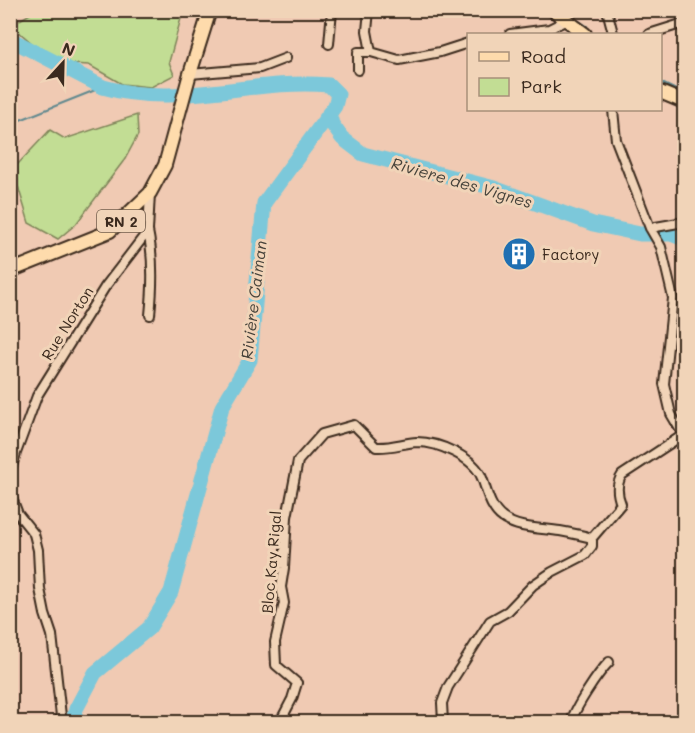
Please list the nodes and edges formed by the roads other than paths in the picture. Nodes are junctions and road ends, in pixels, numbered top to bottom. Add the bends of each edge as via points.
1 (210, 10) edge
2 (332, 10) edge
3 (369, 10) edge
4 (553, 10) edge
5 (607, 10) edge
6 (567, 20) junction
7 (684, 23) edge
8 (518, 33) edge
9 (584, 33) edge
10 (614, 33) edge
11 (652, 33) edge
12 (467, 43) edge
13 (329, 44) dead end
14 (372, 52) junction
15 (286, 58) dead end
16 (358, 70) dead end
17 (190, 76) junction
18 (662, 93) edge
19 (684, 102) edge
20 (613, 111) edge
21 (150, 193) junction
22 (684, 222) edge
23 (650, 228) junction
24 (148, 231) junction
25 (10, 272) edge
26 (150, 315) dead end
27 (684, 435) edge
28 (13, 454) edge
29 (10, 473) edge
30 (10, 493) edge
31 (592, 538) junction
32 (609, 662) dead end
33 (60, 723) edge
34 (280, 723) edge
35 (442, 723) edge
36 (571, 723) edge

1 - 17 main road, RN 2
2 - 13 street
3 - 14 street via 367,31
4 - 6 main road
5 - 10 street
6 - 8 street via 549,29
6 - 9 main road
7 - 11 street
12 - 14 street via 399,60
14 - 16 street via 358,52
15 - 17 street via 260,68
17 - 21 main road, RN 2 via 165,165
18 - 19 main road
20 - 23 street via 616,140
21 - 24 street
21 - 25 main road, RN 2 via 110,231
22 - 23 street
23 - 27 street via 661,247 673,298 664,384 671,414
24 - 26 street via 153,273
24 - 28 street, Rue Norton via 105,287 37,396
27 - 31 street via 622,475 618,481 621,504
28 - 29 street, Rue Norton
30 - 33 street via 18,514 34,534 38,550 39,589 52,635
31 - 34 street, Bloc Kay Rigal via 521,526 502,518 493,507 480,473 464,457 446,448 414,442 376,447 354,425 322,434 298,461 287,517 281,587 284,603 275,642 276,664 297,683
31 - 35 street via 592,546 585,555 533,585 508,611 490,621 448,687 442,704
32 - 36 street

